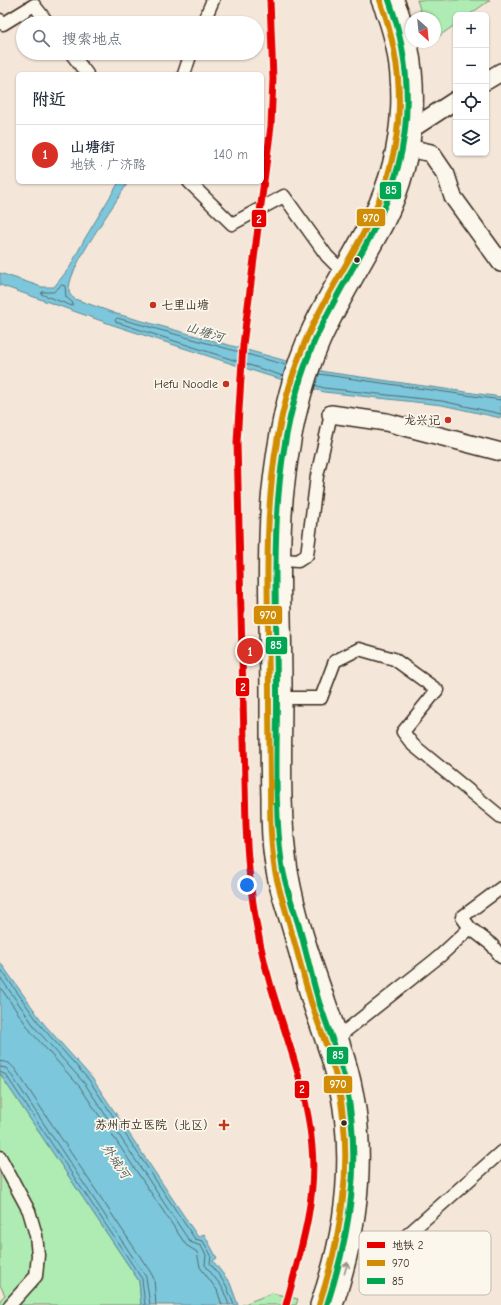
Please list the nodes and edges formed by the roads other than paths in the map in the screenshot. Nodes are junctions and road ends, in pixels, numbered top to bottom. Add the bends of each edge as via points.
1 (213, 0) edge
2 (380, 0) edge
3 (395, 0) edge
4 (43, 16) edge
5 (206, 16) edge
6 (0, 20) edge
7 (76, 60) edge
8 (189, 60) edge
9 (85, 72) edge
10 (185, 72) edge
11 (501, 72) edge
12 (489, 80) edge
13 (453, 102) edge
14 (406, 127) junction
15 (403, 146) junction
16 (191, 184) edge
17 (501, 263) edge
18 (342, 271) junction
19 (332, 302) junction
20 (331, 414) joint
21 (501, 452) edge
22 (277, 503) junction
23 (282, 560) junction
24 (283, 698) junction
25 (501, 816) edge
26 (501, 888) edge
27 (470, 928) junction
28 (501, 958) edge
29 (338, 1037) junction
30 (501, 1152) edge
31 (0, 1157) edge
32 (412, 1231) edge
33 (352, 1242) junction
34 (359, 1244) edge
35 (10, 1305) edge
36 (319, 1305) edge
37 (334, 1305) edge

1 - 5 street
2 - 14 main road via 391,30 397,59
3 - 14 main road via 405,26 411,57 414,92
4 - 6 street via 34,5 2,24
7 - 9 street
8 - 10 street
11 - 12 main road
13 - 14 main road
14 - 15 main road
15 - 17 main road via 431,154 446,174 453,197
15 - 18 main road via 376,207
15 - 19 main road via 400,182 387,218
16 - 18 street via 232,224 284,196 327,256
18 - 19 main road
19 - 22 main road via 306,340 290,387 275,452
20 - 21 main road via 386,422
20 - 23 street via 317,476 307,555 298,561
22 - 23 main road
22 - 36 main road via 268,560 269,758 273,858 280,896 336,1078 346,1143 346,1183 342,1212 335,1252
23 - 24 main road
24 - 25 street via 321,698 335,661 359,649 394,659 437,690 404,732 413,745
24 - 29 main road via 285,834 288,863 299,914
26 - 27 street via 462,917
27 - 28 street via 492,945
27 - 29 street via 434,961
29 - 33 main road via 354,1092 360,1136 360,1184
30 - 32 street
31 - 35 street via 29,1211 38,1254 36,1276
33 - 34 street
37 -> 33 main road

